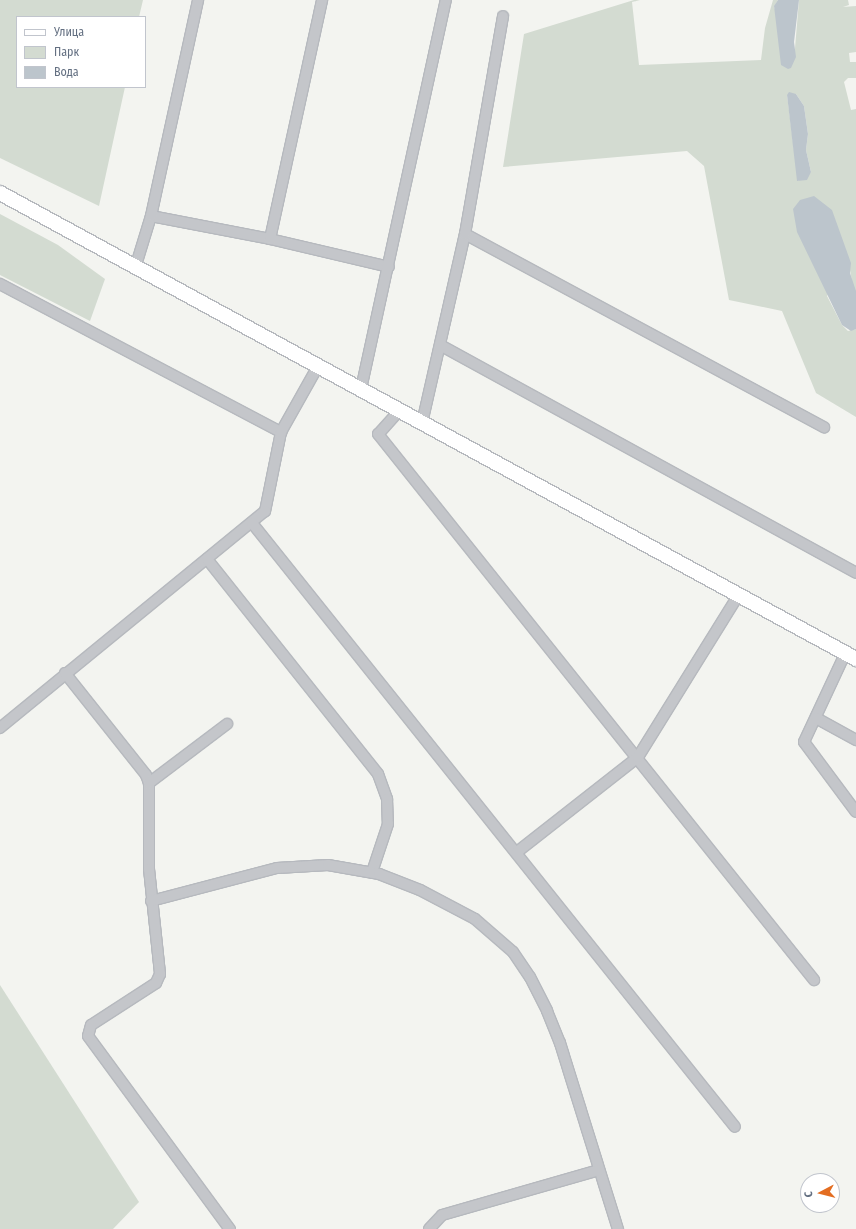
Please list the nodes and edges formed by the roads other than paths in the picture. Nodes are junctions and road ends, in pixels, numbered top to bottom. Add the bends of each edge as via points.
1 (198, 0) edge
2 (322, 0) edge
3 (446, 0) edge
4 (503, 16) dead end
5 (0, 193) edge
6 (151, 216) junction
7 (465, 234) junction
8 (270, 238) junction
9 (136, 265) junction
10 (389, 266) junction
11 (0, 284) edge
12 (440, 345) junction
13 (318, 366) junction
14 (360, 389) junction
15 (400, 412) junction
16 (422, 423) junction
17 (824, 427) dead end
18 (281, 432) junction
19 (252, 523) junction
20 (207, 559) junction
21 (856, 573) edge
22 (738, 596) junction
23 (850, 657) edge
24 (65, 673) junction
25 (816, 718) junction
26 (227, 724) dead end
27 (0, 728) edge
28 (856, 740) edge
29 (638, 757) junction
30 (149, 783) junction
31 (856, 812) edge
32 (517, 852) junction
33 (372, 872) junction
34 (151, 901) junction
35 (814, 980) dead end
36 (735, 1127) dead end
37 (599, 1170) junction
38 (230, 1229) edge
39 (429, 1229) edge
40 (618, 1229) edge

1 - 6 street
2 - 8 street
3 - 10 street
4 - 7 street
5 - 9 street
6 - 8 street
6 - 9 street
7 - 12 street
7 - 17 street
8 - 10 street
9 - 13 street
10 - 14 street
11 - 18 street
12 - 16 street
12 - 21 street
13 - 14 street
13 - 18 street
14 - 15 street
15 - 16 street
15 - 29 street via 378,434
16 - 22 street
18 - 19 street via 265,511
19 - 20 street
19 - 32 street
20 - 24 street
20 - 33 street via 378,774 387,799 388,824
22 - 23 street
22 - 29 street
23 - 25 street
24 - 27 street
24 - 30 street via 146,775
25 - 28 street
25 - 31 street via 804,742
26 - 30 street
29 - 32 street
29 - 35 street
30 - 34 street
32 - 36 street
33 - 34 street via 328,866 276,868
33 - 37 street via 420,890 456,908 493,932 513,952 530,977 560,1043
34 - 38 street via 160,974 158,979 156,983 91,1025 88,1036
37 - 39 street via 442,1215
37 - 40 street

